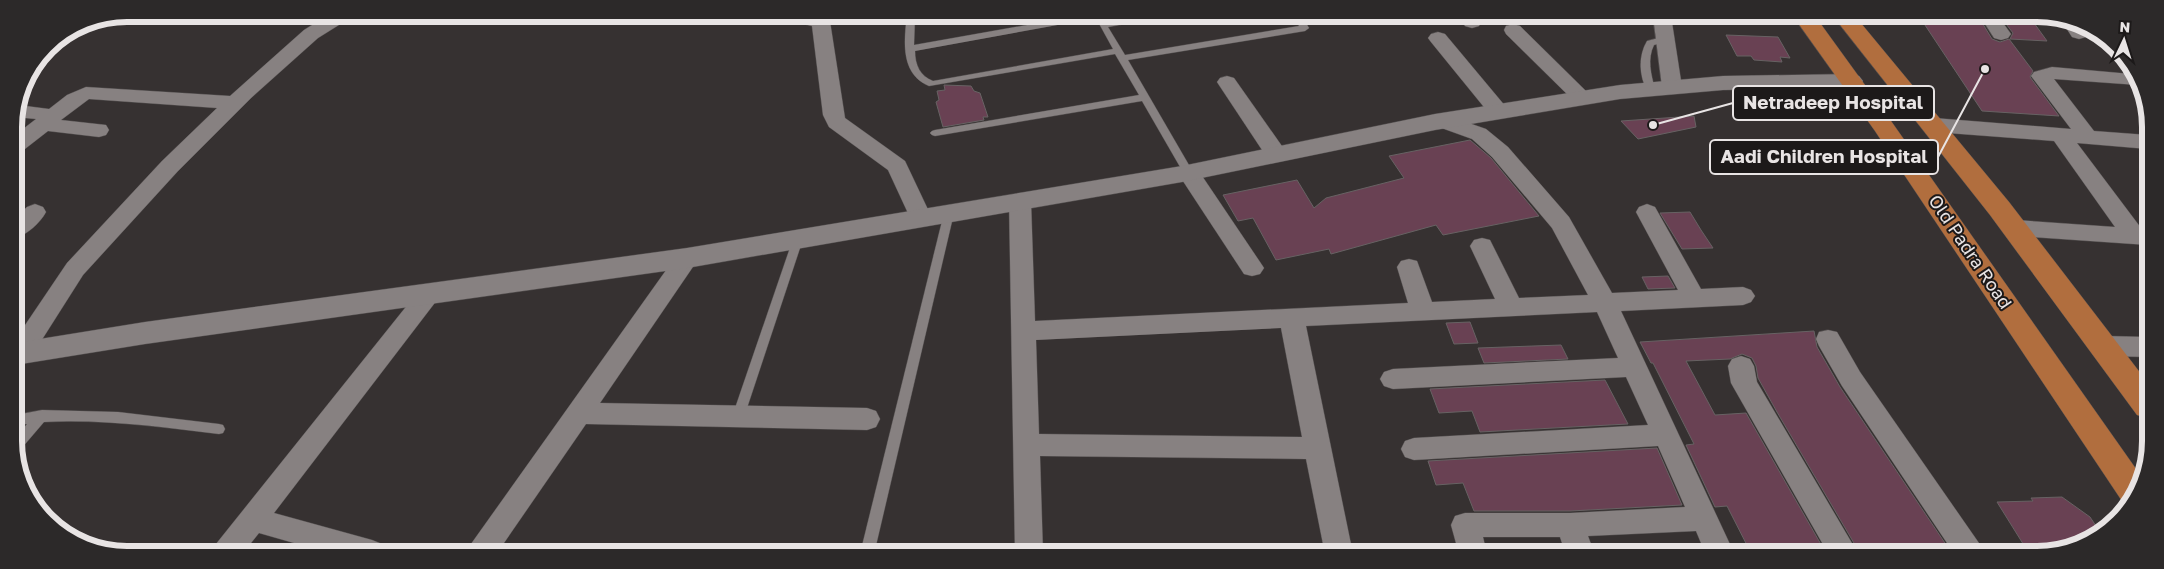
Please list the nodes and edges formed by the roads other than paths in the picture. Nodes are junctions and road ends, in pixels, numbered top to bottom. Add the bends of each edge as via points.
1 (1117, 22) edge
2 (1302, 22) edge
3 (1663, 22) edge
4 (1808, 22) edge
5 (1849, 22) edge
6 (1994, 22) edge
7 (329, 23) edge
8 (821, 23) edge
9 (911, 23) edge
10 (1056, 23) edge
11 (1103, 25) joint
12 (1513, 30) dead end
13 (2001, 34) dead end
14 (1438, 38) dead end
15 (909, 49) junction
16 (1121, 55) junction
17 (2130, 80) edge
18 (1851, 81) junction
19 (1227, 82) dead end
20 (1661, 88) junction
21 (1145, 96) junction
22 (1582, 98) junction
23 (234, 103) junction
24 (24, 112) edge
25 (1499, 112) junction
26 (47, 119) junction
27 (1442, 121) junction
28 (1934, 125) junction
29 (99, 130) dead end
30 (935, 133) dead end
31 (2060, 135) junction
32 (2088, 137) junction
33 (23, 139) edge
34 (2142, 142) edge
35 (1276, 154) junction
36 (1188, 172) junction
37 (1020, 201) junction
38 (35, 212) dead end
39 (1646, 212) dead end
40 (949, 213) junction
41 (921, 218) junction
42 (23, 223) edge
43 (2016, 228) junction
44 (2141, 237) edge
45 (798, 239) junction
46 (1482, 246) dead end
47 (687, 258) junction
48 (1409, 267) dead end
49 (1252, 268) dead end
50 (429, 294) junction
51 (1743, 296) dead end
52 (1694, 298) junction
53 (1605, 302) junction
54 (1511, 307) junction
55 (1422, 312) junction
56 (1292, 318) junction
57 (1024, 331) junction
58 (1828, 339) dead end
59 (2105, 346) junction
60 (2142, 347) edge
61 (22, 348) edge
62 (22, 353) edge
63 (1741, 366) dead end
64 (1635, 367) junction
65 (1393, 379) dead end
66 (2142, 398) edge
67 (579, 413) junction
68 (42, 415) junction
69 (738, 417) junction
70 (22, 419) edge
71 (867, 419) dead end
72 (219, 429) dead end
73 (1666, 435) junction
74 (22, 439) edge
75 (1026, 445) junction
76 (1318, 448) junction
77 (1414, 449) dead end
78 (2130, 488) edge
79 (1704, 518) junction
80 (253, 519) junction
81 (1570, 525) junction
82 (232, 546) edge
83 (348, 546) edge
84 (487, 546) edge
85 (869, 546) edge
86 (1028, 546) edge
87 (1337, 546) edge
88 (1471, 546) edge
89 (1578, 546) edge
90 (1717, 546) edge
91 (1840, 546) edge
92 (1965, 546) edge

1 - 11 lane
2 - 16 lane via 1305,28
3 - 20 street via 1666,39
4 - 18 main road, Old Padra Road
5 - 28 main road
6 - 13 street
7 - 23 street via 311,34
8 - 41 street via 836,122 897,166
9 - 15 lane
10 - 15 lane
11 - 16 lane
12 - 22 street
14 - 25 street
15 - 16 lane via 919,78 932,84
16 - 21 lane
17 - 32 street via 2052,73 2042,76
18 - 20 street via 1723,83
18 - 78 main road, Old Padra Road
19 - 35 street
20 - 22 street
21 - 30 lane
21 - 36 lane
22 - 25 street
23 - 26 street via 86,93
23 - 61 street via 170,166 75,269
24 - 26 street via 41,113
25 - 27 street
26 - 29 street via 54,126
26 - 33 street
27 - 35 street
27 - 53 street via 1479,134 1500,152 1561,223
28 - 31 street
28 - 43 main road
31 - 32 street
31 - 44 street
32 - 34 street
35 - 36 street
36 - 37 street
36 - 49 street
37 - 40 street
37 - 57 street
38 - 42 street
39 - 52 street
40 - 41 street
40 - 85 lane
41 - 45 street
43 - 44 street
43 - 59 main road
45 - 47 street
45 - 69 lane
46 - 54 street
47 - 50 street
47 - 67 street
48 - 55 street
50 - 62 street
50 - 80 street
51 - 52 street
52 - 53 street
53 - 54 street
53 - 64 street
54 - 55 street
55 - 56 street
56 - 57 street
56 - 76 street
57 - 75 street
58 - 92 street via 1852,380
59 - 60 street
59 - 66 main road
63 - 91 street via 1744,383
64 - 65 street
64 - 73 street
67 - 69 street
67 - 84 street
68 - 70 lane
68 - 72 lane via 77,415
68 - 74 lane
69 - 71 street
73 - 77 street
73 - 79 street
75 - 76 street
75 - 86 street
76 - 87 street
79 - 81 street
79 - 90 street
80 - 82 street
80 - 83 street
81 - 88 street via 1465,526
81 - 89 street

